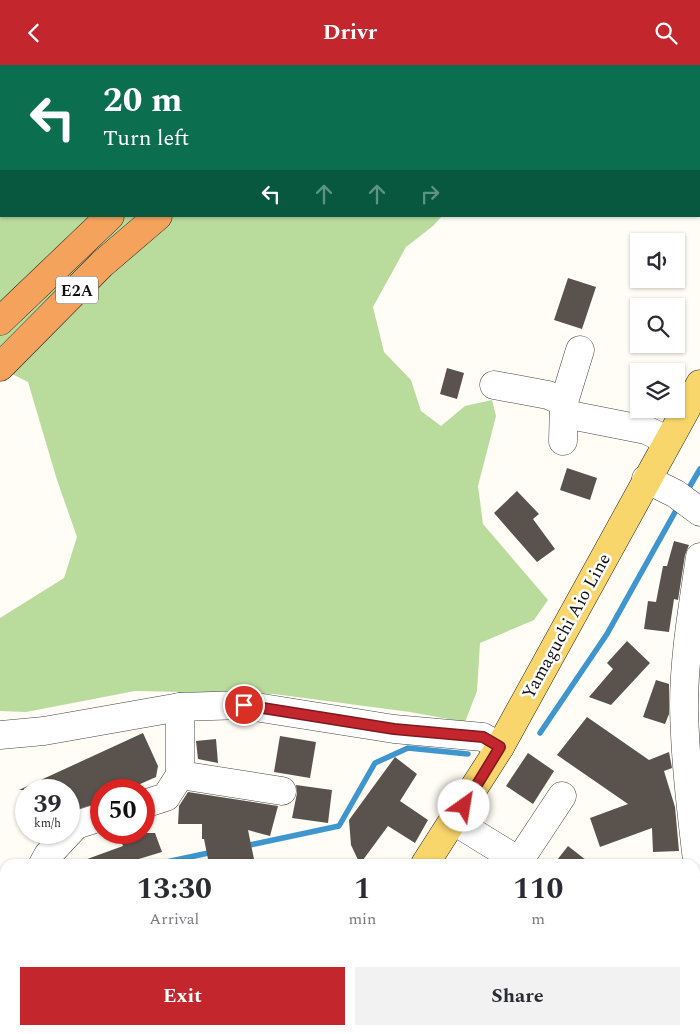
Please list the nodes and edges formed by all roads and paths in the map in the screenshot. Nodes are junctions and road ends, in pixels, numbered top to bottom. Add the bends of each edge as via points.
1 (109, 217) edge
2 (157, 217) edge
3 (0, 321) edge
4 (580, 350) dead end
5 (0, 367) edge
6 (700, 384) edge
7 (494, 385) dead end
8 (565, 408) junction
9 (667, 440) junction
10 (563, 441) dead end
11 (646, 479) junction
12 (690, 504) edge
13 (700, 557) edge
14 (180, 707) junction
15 (0, 735) edge
16 (500, 747) junction
17 (180, 775) junction
18 (282, 791) dead end
19 (562, 796) dead end
20 (155, 800) edge
21 (90, 821) edge
22 (454, 821) junction
23 (46, 859) edge
24 (428, 859) edge
25 (516, 859) edge
26 (520, 859) edge
27 (697, 859) edge

1 - 3 highway, E2A
2 - 5 highway, E2A via 102,264
4 - 8 street
6 - 9 main road, Yamaguchi Aio Line
7 - 8 street via 548,395
8 - 9 street via 646,430
8 - 10 street
9 - 11 main road, Yamaguchi Aio Line
11 - 12 street
11 - 16 main road, Yamaguchi Aio Line
13 - 27 street via 687,653 684,705
14 - 15 street via 44,731
14 - 16 street via 244,705 384,728 483,737
14 - 17 street
16 - 22 main road, Yamaguchi Aio Line
17 - 18 street
17 - 20 street via 166,797
19 - 26 street
21 - 23 street via 76,825
22 - 24 main road, Yamaguchi Aio Line
22 - 25 street

